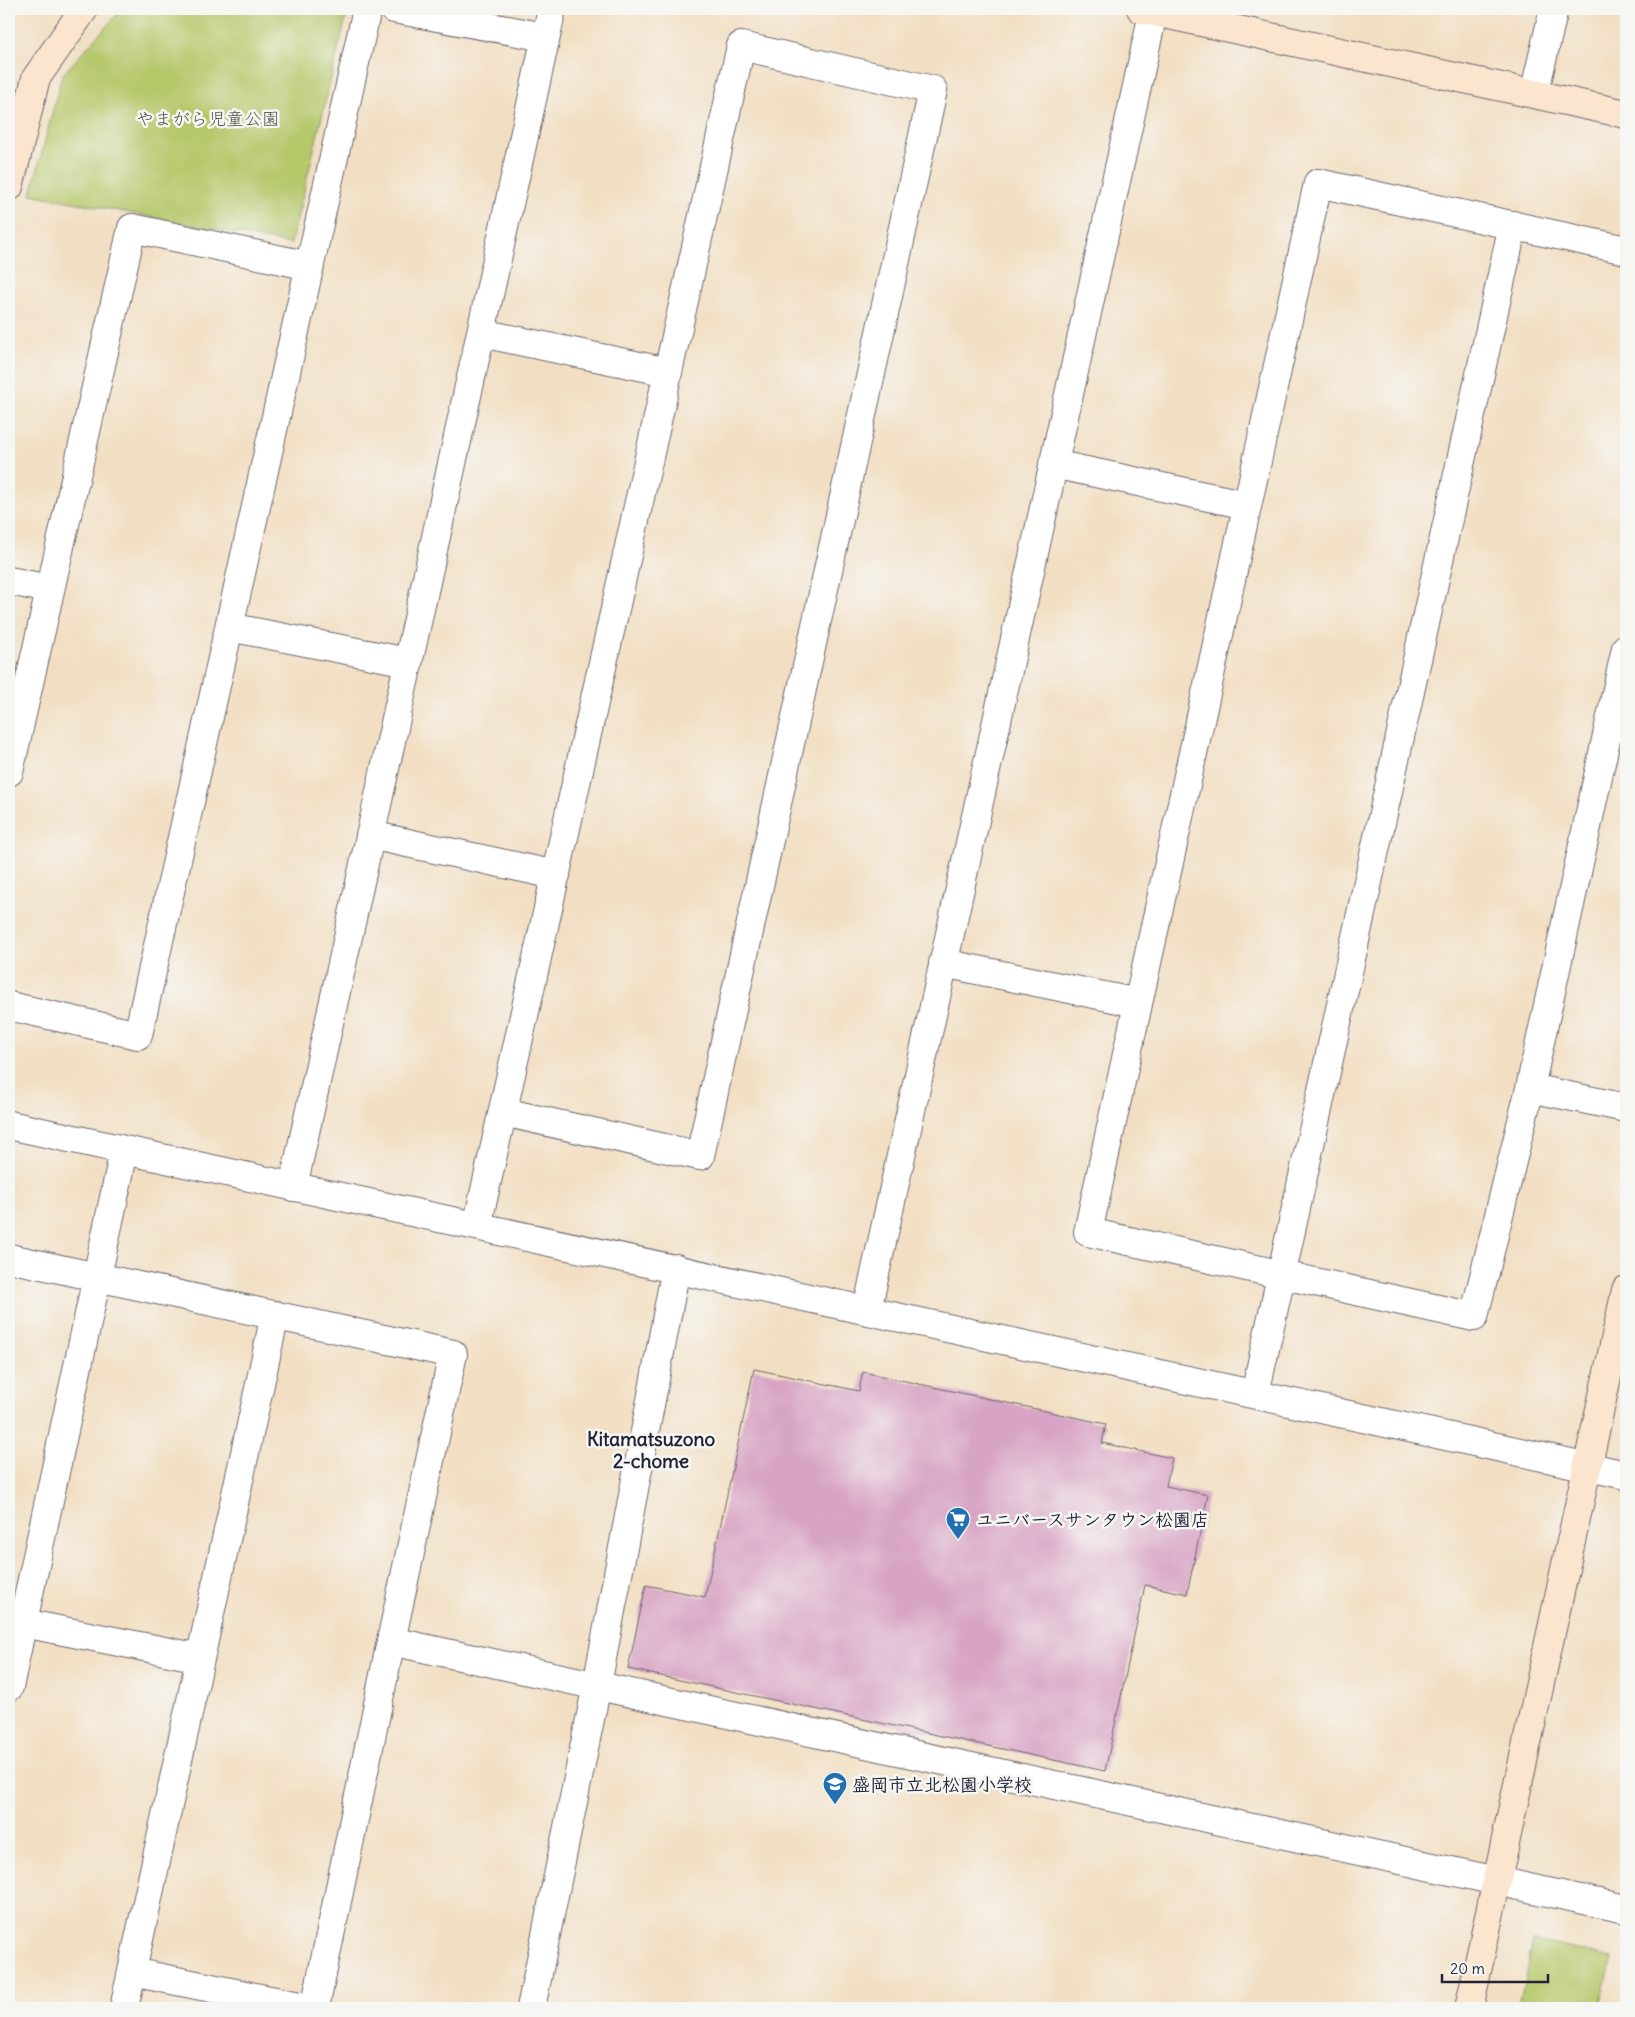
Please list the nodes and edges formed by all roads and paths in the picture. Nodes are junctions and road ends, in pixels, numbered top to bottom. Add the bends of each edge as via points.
1 (84, 9) edge
2 (367, 9) edge
3 (394, 9) edge
4 (552, 9) edge
5 (1554, 9) edge
6 (1150, 10) edge
7 (545, 37) junction
8 (1534, 94) junction
9 (1626, 114) edge
10 (9, 187) edge
11 (1513, 225) junction
12 (1626, 250) edge
13 (310, 266) junction
14 (481, 333) junction
15 (668, 372) junction
16 (1053, 464) junction
17 (1248, 505) junction
18 (9, 581) edge
19 (50, 589) junction
20 (229, 627) junction
21 (1626, 648) edge
22 (408, 662) junction
23 (9, 772) edge
24 (370, 835) junction
25 (556, 875) junction
26 (943, 963) junction
27 (1138, 1003) junction
28 (9, 1006) edge
29 (1530, 1088) junction
30 (1626, 1108) edge
31 (502, 1112) junction
32 (9, 1126) edge
33 (124, 1151) junction
34 (293, 1187) junction
35 (477, 1226) junction
36 (9, 1258) edge
37 (676, 1268) junction
38 (1283, 1275) junction
39 (97, 1277) junction
40 (1626, 1290) edge
41 (867, 1310) junction
42 (276, 1315) junction
43 (1255, 1394) junction
44 (1588, 1467) junction
45 (1626, 1475) edge
46 (22, 1623) junction
47 (390, 1641) junction
48 (200, 1658) junction
49 (597, 1685) junction
50 (9, 1687) edge
51 (1497, 1881) junction
52 (1626, 1909) edge
53 (132, 1972) junction
54 (124, 2008) edge
55 (310, 2008) edge
56 (315, 2008) edge
57 (531, 2008) edge
58 (1469, 2008) edge

1 - 10 street via 36,78
2 - 13 street
3 - 7 street
4 - 7 street
5 - 8 street
6 - 8 street
6 - 16 street
7 - 14 street
8 - 9 street
11 - 12 street
11 - 17 street via 1318,183
11 - 38 street
13 - 19 street via 132,228
13 - 20 street
14 - 15 street
14 - 22 street
15 - 25 street
15 - 31 street via 741,46 933,90 700,1156
16 - 17 street
16 - 26 street
17 - 27 street
18 - 19 street
19 - 23 street
20 - 22 street
20 - 28 street via 138,1035
21 - 29 street
22 - 24 street
24 - 25 street
24 - 34 street
25 - 31 street
26 - 27 street
26 - 41 street
27 - 38 street via 1088,1232
29 - 30 street
29 - 38 street via 1474,1317
31 - 35 street
32 - 33 street
33 - 34 street
33 - 39 street
34 - 35 street
35 - 37 street
36 - 39 street
37 - 41 street
37 - 49 street
38 - 43 street
39 - 42 street
39 - 46 street
40 - 44 street
41 - 43 street
42 - 47 street via 454,1354
42 - 48 street
43 - 44 street
44 - 45 street
44 - 51 street
46 - 48 street
46 - 50 street
47 - 49 street
47 - 56 street
48 - 53 street
49 - 51 street
49 - 57 street
51 - 52 street
51 - 58 street
53 - 54 street
53 - 55 street

